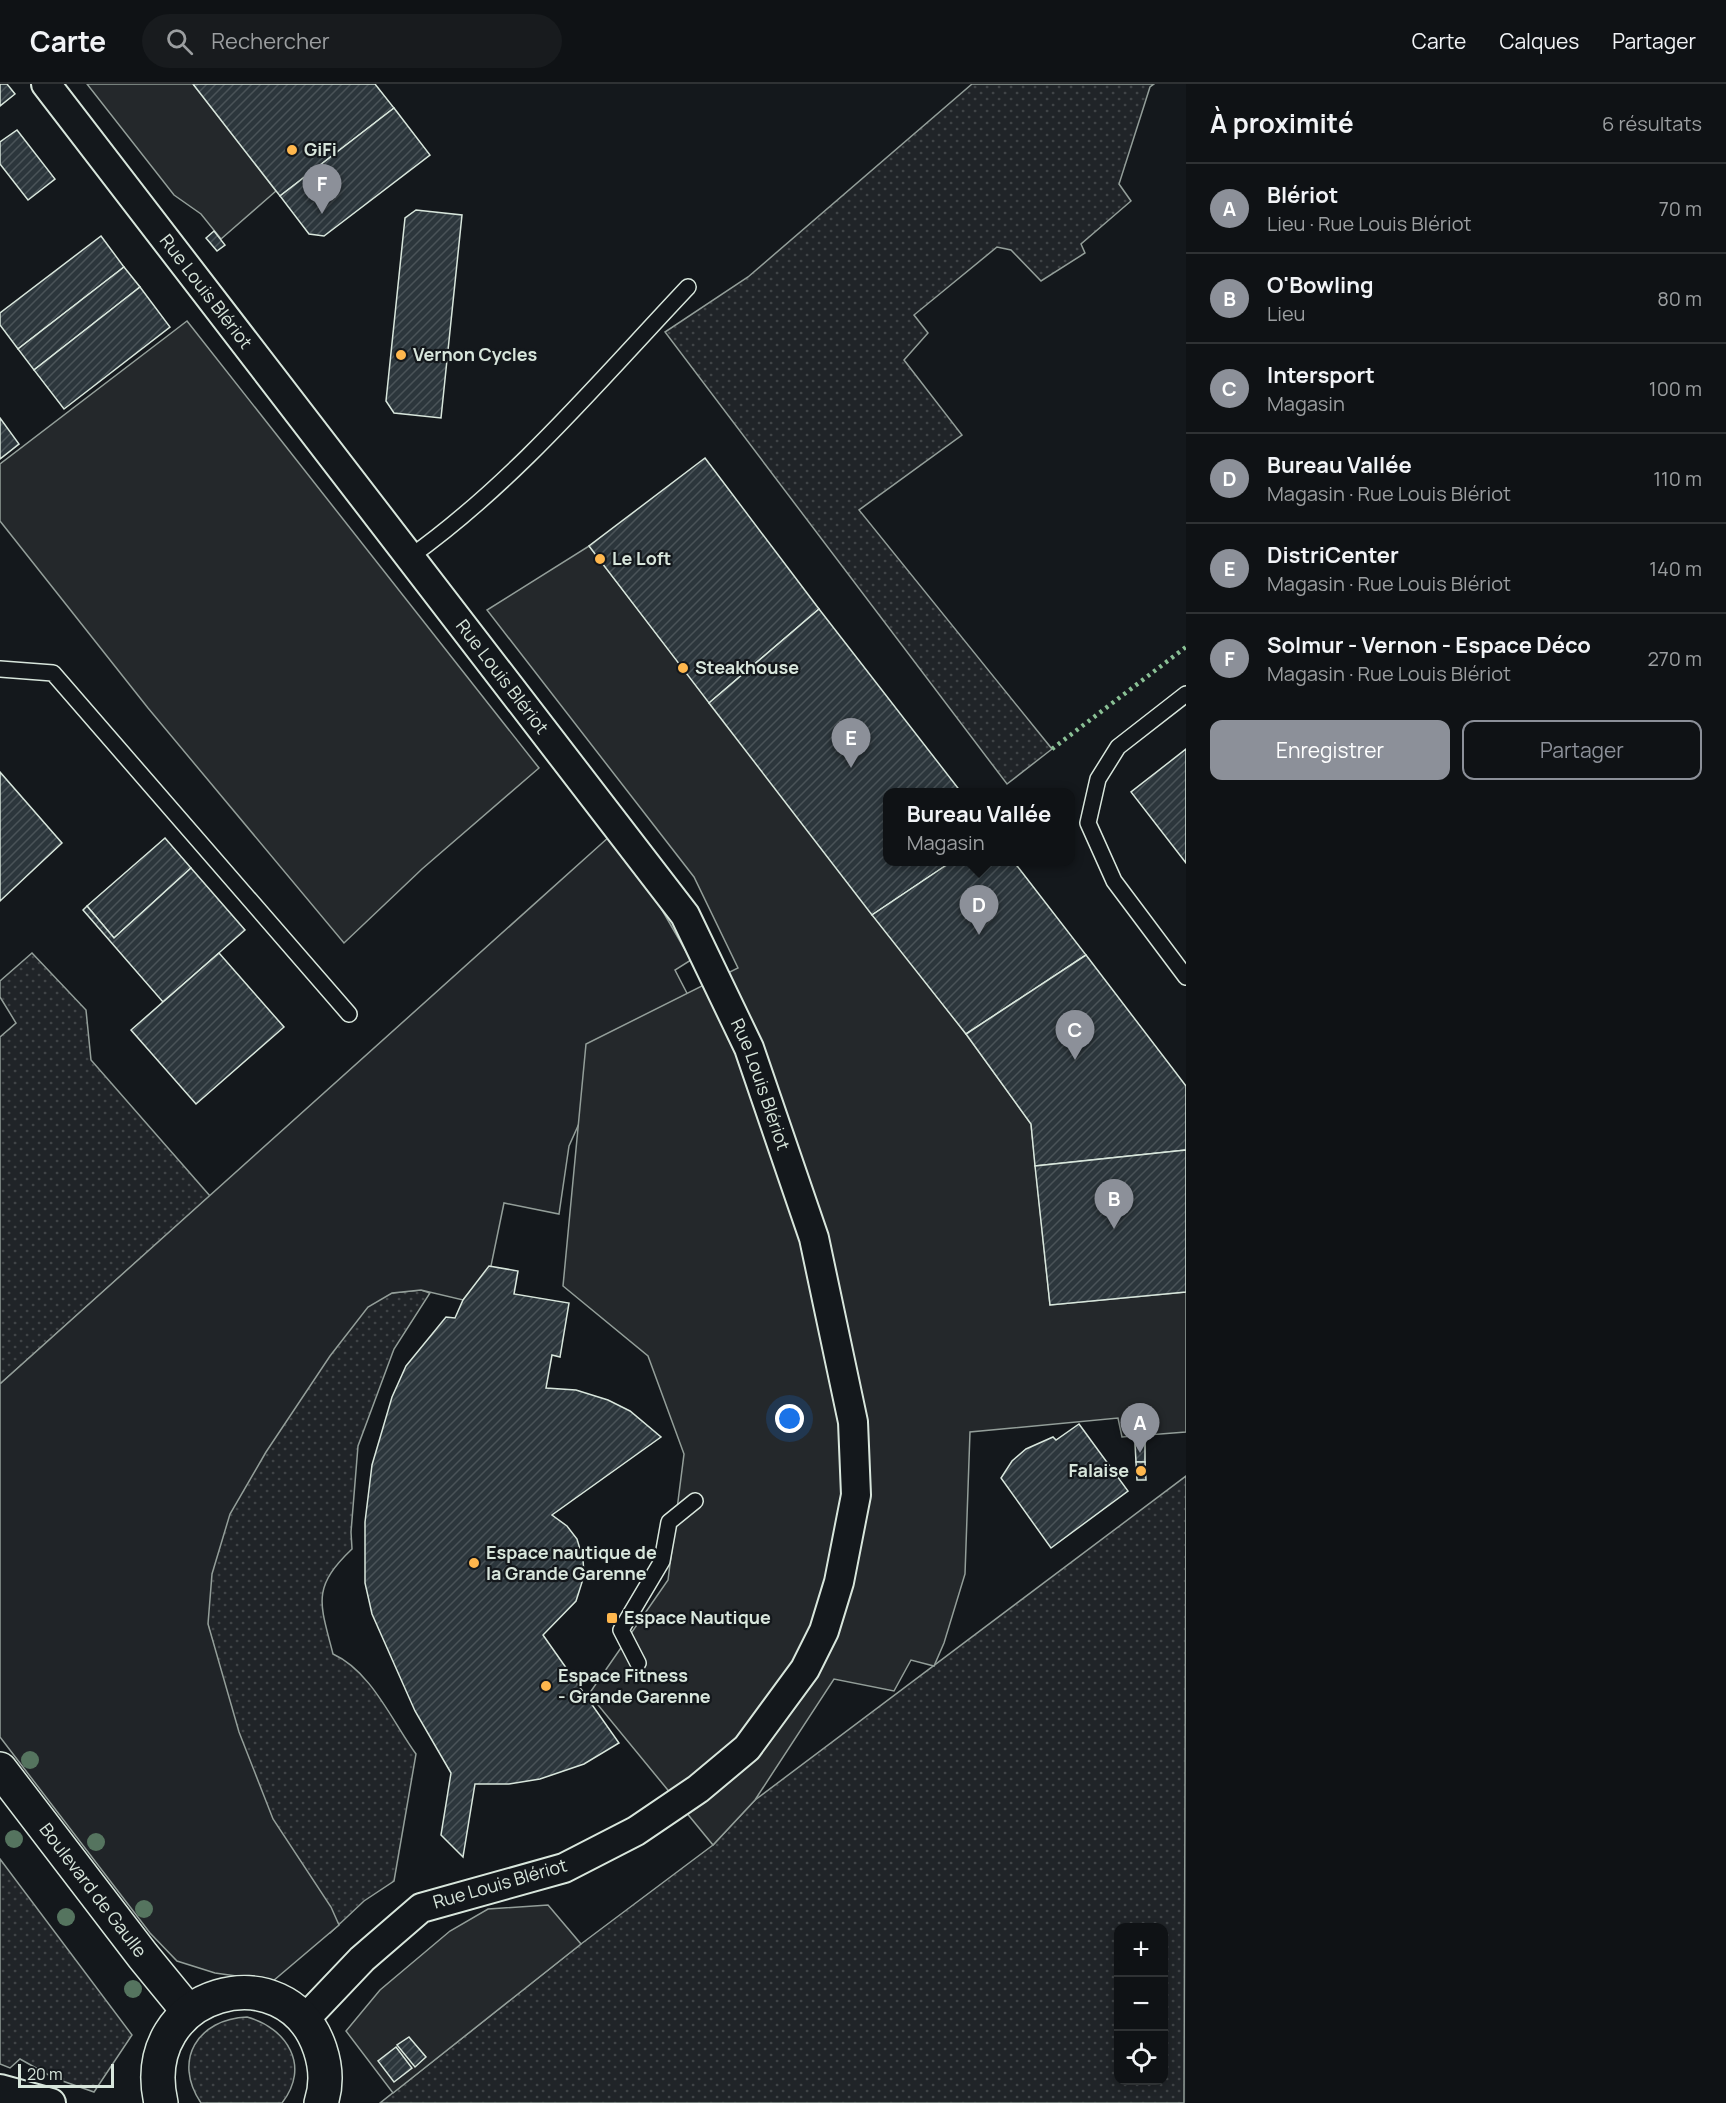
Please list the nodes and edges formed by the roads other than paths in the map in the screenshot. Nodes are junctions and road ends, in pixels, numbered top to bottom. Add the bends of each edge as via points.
1 (46, 84) edge
2 (688, 287) dead end
3 (410, 557) junction
4 (0, 669) edge
5 (1186, 694) edge
6 (1186, 977) edge
7 (349, 1014) dead end
8 (695, 1502) dead end
9 (638, 1663) dead end
10 (0, 1769) edge
11 (188, 2011) junction
12 (304, 2020) junction
13 (0, 2089) edge
14 (51, 2103) edge
15 (161, 2103) edge
16 (321, 2103) edge

1 - 3 street, Rue Louis Blériot
2 - 3 lane via 534,450 441,535
3 - 12 street, Rue Louis Blériot via 685,915 749,1047 814,1238 853,1422 856,1495 839,1582 824,1631 806,1669 747,1748 698,1790 636,1831 564,1868 421,1908 362,1959
4 - 7 lane via 53,673
5 - 6 lane via 1118,747 1098,779 1088,823 1114,881
8 - 9 lane via 669,1522 662,1561 621,1630
10 - 11 main road, Boulevard de Gaulle
11 - 12 main road via 210,1998 237,1993 264,1995 288,2006
11 - 15 main road via 171,2030 160,2054 157,2081
12 - 16 main road via 316,2036 325,2064
13 - 14 street

